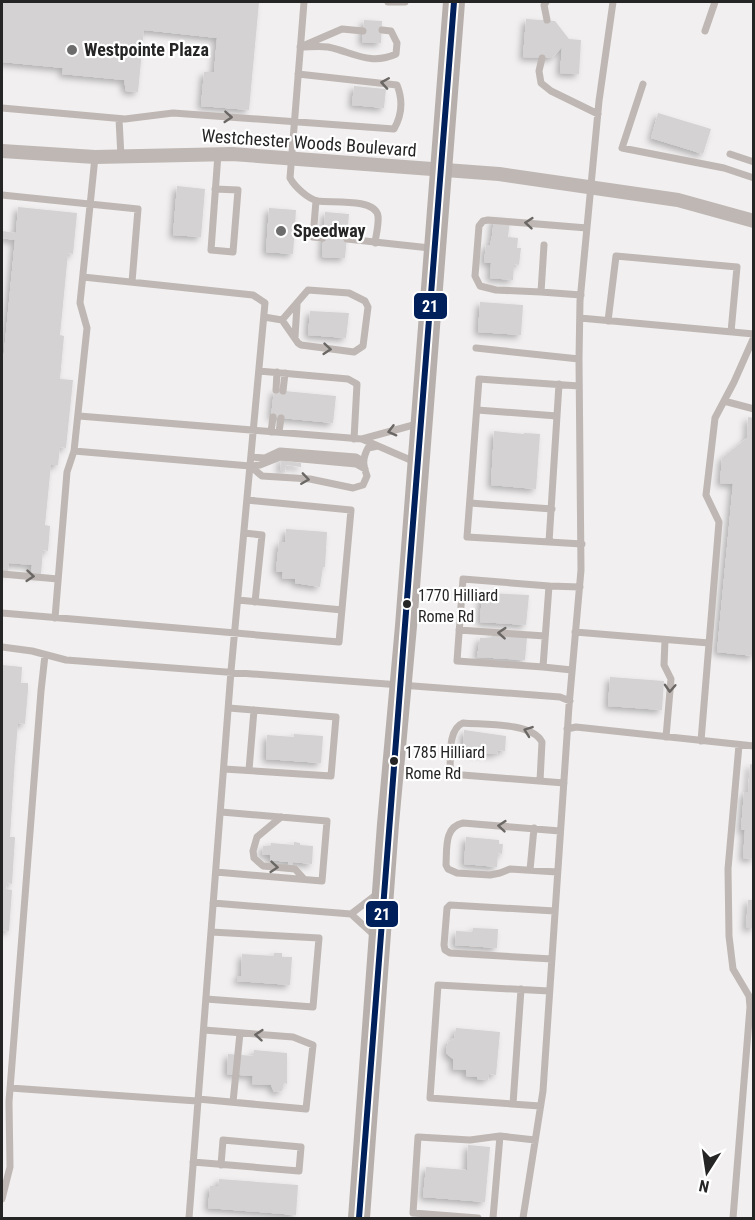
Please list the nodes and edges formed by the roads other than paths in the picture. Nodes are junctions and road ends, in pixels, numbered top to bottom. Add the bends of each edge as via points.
1 (304, 2) edge
2 (388, 2) edge
3 (405, 2) edge
4 (454, 2) edge
5 (546, 2) edge
6 (613, 2) edge
7 (715, 2) edge
8 (547, 20) dead end
9 (382, 30) dead end
10 (363, 31) dead end
11 (705, 32) dead end
12 (300, 47) junction
13 (542, 58) dead end
14 (298, 74) junction
15 (643, 84) dead end
16 (2, 108) edge
17 (598, 114) junction
18 (119, 118) junction
19 (294, 123) junction
20 (2, 151) edge
21 (218, 154) junction
22 (730, 154) dead end
23 (95, 157) junction
24 (121, 157) junction
25 (291, 158) junction
26 (753, 162) edge
27 (441, 170) junction
28 (753, 178) edge
29 (592, 186) junction
30 (215, 189) junction
31 (2, 195) edge
32 (316, 201) junction
33 (90, 204) junction
34 (753, 220) edge
35 (587, 228) junction
36 (323, 238) dead end
37 (346, 239) dead end
38 (375, 243) junction
39 (544, 245) dead end
40 (435, 249) junction
41 (82, 277) junction
42 (132, 282) junction
43 (541, 292) junction
44 (581, 295) junction
45 (297, 302) junction
46 (264, 317) junction
47 (580, 318) junction
48 (282, 320) junction
49 (609, 321) junction
50 (731, 332) junction
51 (753, 336) edge
52 (295, 337) junction
53 (476, 348) dead end
54 (579, 359) junction
55 (259, 371) junction
56 (281, 372) junction
57 (559, 384) junction
58 (579, 386) junction
59 (279, 390) dead end
60 (724, 401) junction
61 (753, 409) edge
62 (477, 410) junction
63 (79, 416) junction
64 (557, 416) junction
65 (277, 418) dead end
66 (422, 423) junction
67 (253, 430) junction
68 (275, 432) junction
69 (358, 439) junction
70 (379, 446) junction
71 (74, 451) junction
72 (251, 457) junction
73 (363, 461) junction
74 (418, 464) junction
75 (250, 466) junction
76 (365, 469) junction
77 (247, 500) junction
78 (470, 502) junction
79 (552, 509) junction
80 (244, 533) junction
81 (549, 542) junction
82 (582, 544) junction
83 (2, 574) edge
84 (58, 579) junction
85 (549, 586) junction
86 (580, 587) junction
87 (238, 600) junction
88 (255, 602) junction
89 (342, 610) junction
90 (2, 613) edge
91 (55, 618) junction
92 (459, 630) junction
93 (575, 632) junction
94 (235, 633) junction
95 (545, 636) junction
96 (665, 640) junction
97 (709, 644) junction
98 (2, 647) edge
99 (45, 655) junction
100 (543, 668) junction
101 (572, 670) junction
102 (231, 671) junction
103 (400, 685) junction
104 (570, 701) junction
105 (229, 708) junction
106 (254, 710) junction
107 (567, 729) junction
108 (666, 737) junction
109 (700, 741) junction
110 (739, 745) junction
111 (753, 746) edge
112 (224, 769) junction
113 (249, 770) junction
114 (540, 781) junction
115 (564, 783) junction
116 (220, 812) junction
117 (281, 817) junction
118 (534, 828) junction
119 (560, 831) junction
120 (530, 870) junction
121 (216, 872) junction
122 (557, 872) junction
123 (304, 880) junction
124 (383, 890) junction
125 (213, 903) junction
126 (555, 911) junction
127 (351, 914) junction
128 (211, 932) junction
129 (380, 940) junction
130 (552, 959) junction
131 (521, 989) junction
132 (549, 991) junction
133 (206, 999) junction
134 (204, 1030) junction
135 (240, 1033) junction
136 (10, 1088) junction
137 (197, 1100) junction
138 (233, 1102) junction
139 (513, 1104) junction
140 (540, 1106) junction
141 (500, 1136) junction
142 (535, 1140) junction
143 (192, 1162) junction
144 (221, 1165) junction
145 (2, 1200) edge
146 (189, 1218) edge
147 (359, 1218) edge
148 (478, 1218) edge
149 (493, 1218) edge
150 (523, 1218) edge
151 (733, 1218) edge

1 - 12 lane
2 - 3 lane
4 - 27 main road
5 - 8 lane
6 - 17 lane
7 - 11 lane
9 - 12 lane via 391,31 397,43 396,54 385,59 353,56 327,47
10 - 12 lane via 342,29
12 - 14 lane
13 - 17 lane via 541,83 551,92
14 - 19 lane
19 -> 14 lane via 394,129 399,120 401,96 397,85
15 - 28 lane via 622,148 724,168
16 - 18 lane
17 - 29 lane
18 -> 19 lane via 173,113
18 - 24 lane
19 - 25 lane
20 - 23 street, Westchester Woods Boulevard
21 - 24 street, Westchester Woods Boulevard
21 - 25 street, Westchester Woods Boulevard
21 - 30 lane
22 - 26 lane
23 - 24 street, Westchester Woods Boulevard
23 - 33 lane
25 - 27 street, Westchester Woods Boulevard
25 - 32 lane via 290,178 294,186
27 - 29 street, Westchester Woods Boulevard
27 - 40 main road
29 - 34 street, Westchester Woods Boulevard via 678,200
29 - 35 lane
30 - 30 lane via 238,190 233,252 210,250
31 - 33 lane
32 - 36 lane via 313,237
32 - 38 lane via 367,204 375,209
33 - 41 lane
33 - 42 lane via 138,209
35 -> 43 lane via 488,220 479,226 475,276 480,286
35 - 44 lane
37 - 38 lane
38 - 40 lane
39 - 43 lane
40 - 66 main road
41 - 42 lane
41 - 63 lane via 80,303 87,328
42 - 46 lane via 253,295 265,303
43 - 44 lane
44 - 47 lane
45 - 48 lane
45 - 52 lane
52 -> 45 lane via 297,343 309,347 360,350 368,307 358,297 339,292 308,290
46 - 48 lane
46 - 55 lane
47 - 49 lane
47 - 54 lane
48 - 52 lane
49 - 50 lane
49 - 50 lane via 616,256 737,267
50 - 51 lane
51 - 60 lane
53 - 54 lane
54 - 58 lane
55 - 56 lane
55 - 67 lane
56 - 59 lane
56 - 69 lane via 348,379 357,384
57 - 58 lane
57 - 62 lane via 479,379
57 - 64 lane
58 - 82 lane
60 - 61 lane
60 - 97 lane via 715,418 706,495 719,522
62 - 64 lane
62 - 78 lane
63 - 67 lane
63 - 71 lane
64 - 79 lane
65 - 68 lane
66 -> 69 lane
66 - 74 main road
67 - 68 lane
67 - 72 lane
68 - 69 lane
69 - 70 lane
70 - 73 lane via 368,448
70 - 74 lane
71 - 75 lane
71 - 84 lane via 67,472
72 - 73 lane via 265,458 280,451 356,456
72 - 75 lane
73 - 76 lane
74 - 103 main road
75 - 76 lane via 280,457 356,464
75 -> 76 lane via 262,476 310,479 353,488 363,485
75 - 77 lane
77 - 80 lane
77 - 89 lane via 351,510
78 - 79 lane
78 - 81 lane via 467,537
79 - 81 lane
80 - 87 lane
80 - 88 lane via 262,535
81 - 82 lane
82 - 86 lane
83 -> 84 lane
84 - 91 lane
85 - 86 lane
85 - 92 lane via 463,579
85 - 95 lane
86 - 93 lane
87 - 88 lane
87 - 94 lane
88 - 89 lane
89 - 94 lane via 339,642
90 - 91 lane
91 - 94 lane
95 -> 92 lane
92 - 100 lane via 457,661
93 - 96 lane
93 - 101 lane
94 - 102 lane
95 - 100 lane
96 - 97 lane
96 -> 108 lane via 664,665 671,679
97 - 109 lane
98 - 99 lane
99 - 102 lane via 66,660
99 - 136 lane
100 - 101 lane
101 - 104 lane
102 - 103 lane
102 - 105 lane
103 - 104 lane via 560,697
103 - 124 main road
104 - 107 lane
105 - 106 lane
105 - 112 lane
106 - 113 lane
106 - 113 lane via 336,717 331,776
107 - 108 lane
107 - 115 lane
108 - 109 lane
109 - 110 lane
110 - 111 lane
110 - 151 lane via 728,869 729,936 733,969 749,996 750,1007
112 - 113 lane
112 - 116 lane
114 -> 114 lane via 542,742 535,733 525,728 458,724 453,732 450,774
114 - 115 lane
115 - 119 lane
116 - 117 lane
116 - 121 lane
117 -> 123 lane via 257,837 254,858 262,866 295,869
117 - 123 lane via 327,821 322,881
118 - 119 lane
118 - 120 lane
118 -> 120 lane via 463,823 456,824 448,836 446,865 457,873 490,875 510,869
119 - 122 lane
120 - 122 lane
121 - 123 lane
121 - 125 lane
122 - 126 lane
124 - 127 lane
124 - 129 main road
125 - 127 lane
125 - 128 lane
126 - 130 lane
126 - 130 lane via 450,905 444,945 450,953
127 - 129 lane
128 - 133 lane
128 - 133 lane via 319,938 313,1007
129 - 147 main road
130 - 132 lane
131 - 132 lane
131 - 139 lane
131 - 139 lane via 438,985 437,997 430,1098
132 - 140 lane
133 - 134 lane
134 - 135 lane
134 - 137 lane
135 - 138 lane
138 -> 135 lane via 306,1109 313,1045 293,1037
136 - 137 lane
136 - 145 lane via 10,1167
137 - 138 lane
137 - 143 lane
139 - 140 lane
140 - 142 lane
141 - 142 lane
141 - 148 lane via 470,1140 418,1137 413,1213
141 - 149 lane
142 - 150 lane
143 - 144 lane
143 - 146 lane
144 - 144 lane via 223,1140 301,1147 300,1171

